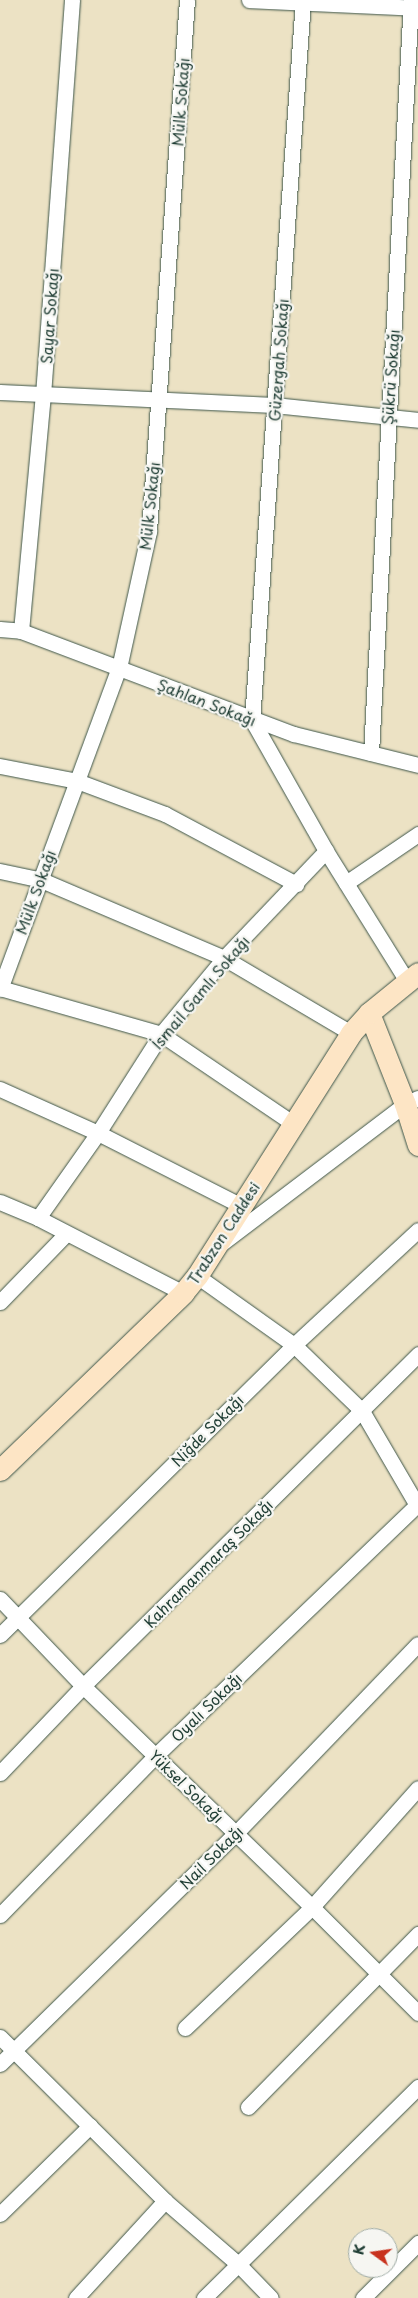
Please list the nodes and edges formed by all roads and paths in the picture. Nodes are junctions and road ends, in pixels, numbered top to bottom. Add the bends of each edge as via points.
1 (72, 0) edge
2 (187, 0) edge
3 (249, 0) edge
4 (302, 2) edge
5 (413, 5) edge
6 (0, 392) edge
7 (43, 396) junction
8 (158, 401) junction
9 (274, 405) junction
10 (387, 419) junction
11 (418, 420) edge
12 (0, 628) edge
13 (21, 631) junction
14 (119, 668) junction
15 (252, 720) junction
16 (371, 753) junction
17 (418, 765) edge
18 (0, 766) edge
19 (77, 781) junction
20 (418, 834) edge
21 (326, 851) junction
22 (0, 871) edge
23 (39, 879) junction
24 (346, 883) junction
25 (296, 884) junction
26 (224, 958) junction
27 (413, 977) edge
28 (0, 988) edge
29 (369, 1014) junction
30 (351, 1033) junction
31 (161, 1034) junction
32 (0, 1089) edge
33 (412, 1101) edge
34 (294, 1124) junction
35 (98, 1133) junction
36 (418, 1145) edge
37 (0, 1202) edge
38 (242, 1206) junction
39 (38, 1218) junction
40 (418, 1230) edge
41 (66, 1234) junction
42 (213, 1250) junction
43 (197, 1276) junction
44 (183, 1293) junction
45 (0, 1302) edge
46 (294, 1345) junction
47 (418, 1354) edge
48 (362, 1411) junction
49 (0, 1470) edge
50 (417, 1505) edge
51 (0, 1599) edge
52 (18, 1617) junction
53 (0, 1635) edge
54 (418, 1644) edge
55 (83, 1686) junction
56 (155, 1756) junction
57 (0, 1773) edge
58 (418, 1788) edge
59 (236, 1833) junction
60 (312, 1907) junction
61 (0, 1915) edge
62 (418, 1934) edge
63 (378, 1973) junction
64 (418, 2013) edge
65 (185, 2028) dead end
66 (0, 2037) edge
67 (14, 2050) junction
68 (0, 2064) edge
69 (418, 2087) edge
70 (248, 2107) dead end
71 (90, 2126) junction
72 (165, 2201) junction
73 (0, 2214) edge
74 (418, 2243) edge
75 (238, 2264) junction
76 (76, 2298) edge
77 (204, 2298) edge
78 (271, 2298) edge
79 (363, 2298) edge

1 - 7 street, Sayar Sokağı
2 - 8 street, Mülk Sokağı
3 - 4 street
4 - 5 street
4 - 9 street, Güzergah Sokağı
5 - 10 street, Şükrü Sokağı
6 - 7 street
7 - 8 street
7 - 13 street, Sayar Sokağı
8 - 9 street
8 - 14 street, Mülk Sokağı via 149,531
9 - 10 street
9 - 15 street, Güzergah Sokağı
10 - 11 street
10 - 16 street, Şükrü Sokağı
12 - 13 street, Şahlan Sokağı
13 - 14 street, Şahlan Sokağı
14 - 15 street, Şahlan Sokağı
14 - 19 street, Mülk Sokağı
15 - 16 street, Şahlan Sokağı
15 - 21 street
16 - 17 street, Şahlan Sokağı
18 - 19 street
19 - 23 street, Mülk Sokağı
19 - 25 street via 165,814
20 - 24 street
21 - 24 street
21 - 25 street, İsmail Gamlı Sokağı
22 - 23 street
23 - 26 street
23 - 28 street, Mülk Sokağı
24 - 27 street
25 - 26 street, İsmail Gamlı Sokağı
26 - 30 street
26 - 31 street, İsmail Gamlı Sokağı
27 - 29 main road, Trabzon Caddesi
28 - 31 street
29 - 30 main road, Trabzon Caddesi
29 - 33 main road
30 - 34 main road, Trabzon Caddesi
31 - 34 street
31 - 35 street, İsmail Gamlı Sokağı
32 - 35 street
33 - 36 main road
33 - 42 street
34 - 38 main road, Trabzon Caddesi
35 - 38 street
35 - 39 street, İsmail Gamlı Sokağı
37 - 39 street
38 - 42 main road, Trabzon Caddesi
39 - 41 street
40 - 46 street, Niğde Sokağı
41 - 44 street
41 - 45 street
42 - 43 main road, Trabzon Caddesi
43 - 44 main road, Trabzon Caddesi
43 - 46 street
44 - 49 main road, Trabzon Caddesi
46 - 48 street
46 - 52 street, Niğde Sokağı
47 - 48 street, Kahramanmaraş Sokağı
48 - 50 street
48 - 55 street, Kahramanmaraş Sokağı
50 - 56 street, Oyalı Sokağı
51 - 52 street, Yüksel Sokağı
52 - 53 street, Niğde Sokağı
52 - 55 street, Yüksel Sokağı
54 - 59 street, Nail Sokağı
55 - 56 street, Yüksel Sokağı
55 - 57 street, Kahramanmaraş Sokağı
56 - 59 street, Yüksel Sokağı
56 - 61 street, Oyalı Sokağı
58 - 60 street
59 - 60 street, Yüksel Sokağı
59 - 67 street, Nail Sokağı
60 - 63 street, Yüksel Sokağı
60 - 65 street
62 - 63 street
63 - 64 street, Yüksel Sokağı
63 - 70 street
66 - 67 street
67 - 68 street, Nail Sokağı
67 - 71 street
69 - 75 street
71 - 72 street
71 - 73 street
72 - 75 street
72 - 76 street
74 - 79 street
75 - 77 street
75 - 78 street

